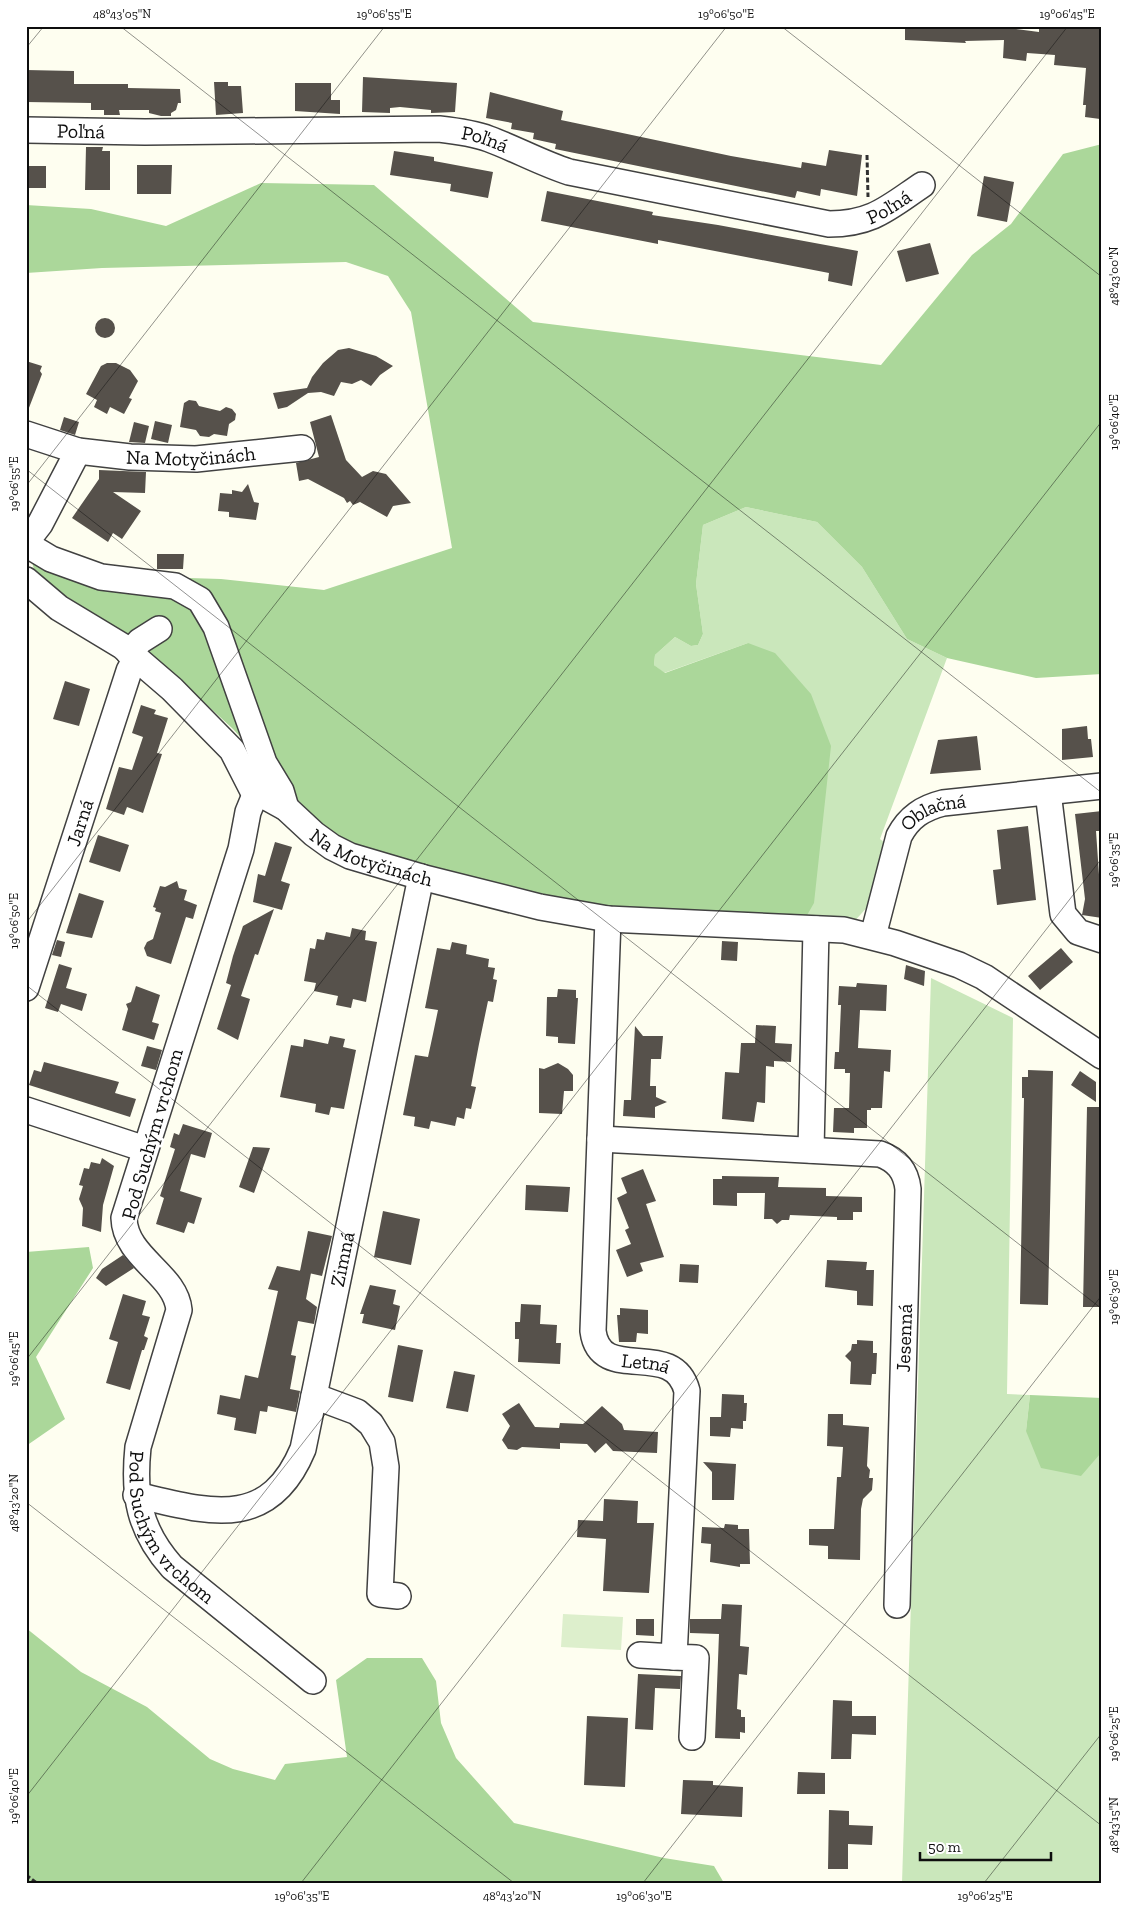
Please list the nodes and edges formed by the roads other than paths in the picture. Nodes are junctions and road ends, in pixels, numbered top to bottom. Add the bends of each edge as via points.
1 (26, 130) edge
2 (922, 185) dead end
3 (26, 434) edge
4 (302, 448) dead end
5 (78, 451) junction
6 (26, 543) edge
7 (26, 580) edge
8 (159, 629) dead end
9 (132, 656) junction
10 (1102, 786) edge
11 (1048, 792) junction
12 (255, 795) junction
13 (286, 808) junction
14 (421, 877) junction
15 (608, 919) junction
16 (816, 929) junction
17 (873, 936) junction
18 (1102, 940) edge
19 (26, 988) edge
20 (1102, 1056) edge
21 (26, 1110) edge
22 (600, 1139) junction
23 (145, 1149) junction
24 (811, 1150) junction
25 (314, 1396) junction
26 (136, 1496) junction
27 (398, 1596) dead end
28 (889, 1600) dead end
29 (640, 1655) dead end
30 (674, 1657) junction
31 (313, 1681) dead end
32 (692, 1737) dead end

1 - 2 street, Poľná via 440,129 466,132 569,172 810,222 848,224 867,210
3 - 5 street, Na Motyčinách
4 - 5 street, Na Motyčinách via 196,458 130,457
5 - 6 street via 40,524
6 - 13 street via 51,559 100,577 175,586 200,600 216,627 264,762
7 - 9 street via 59,608
8 - 9 street via 140,641
9 - 12 street via 219,735 241,764
9 - 19 street, Jarná
10 - 11 street, Oblačná
11 - 17 street, Oblačná via 943,803 929,806 911,818 897,844
11 - 18 street via 1063,914 1078,932
12 - 13 street, Na Motyčinách
12 - 23 street, Pod Suchým vrchom via 248,812 241,849
13 - 14 street, Na Motyčinách via 314,834 338,850
14 - 15 street, Na Motyčinách
14 - 25 street, Zimná
15 - 16 street, Na Motyčinách
15 - 22 street, Letná
16 - 17 street, Na Motyčinách
16 - 24 street
17 - 20 street, Na Motyčinách via 984,976
21 - 23 street
22 - 24 street, Jesenná
22 - 30 street, Letná via 593,1331 596,1346 613,1359 671,1367 682,1377 687,1391
23 - 26 street, Pod Suchým vrchom via 124,1227 130,1242 176,1296 180,1310 138,1448
24 - 28 street, Jesenná via 880,1154 899,1166 907,1180
25 - 26 street, Zimná via 303,1449 296,1465 279,1487 255,1504 215,1512
25 - 27 street via 357,1412 371,1424 382,1442 386,1467 380,1594
26 - 31 street, Pod Suchým vrchom via 147,1532 157,1551 172,1567
29 - 30 street
30 - 32 street via 696,1658

